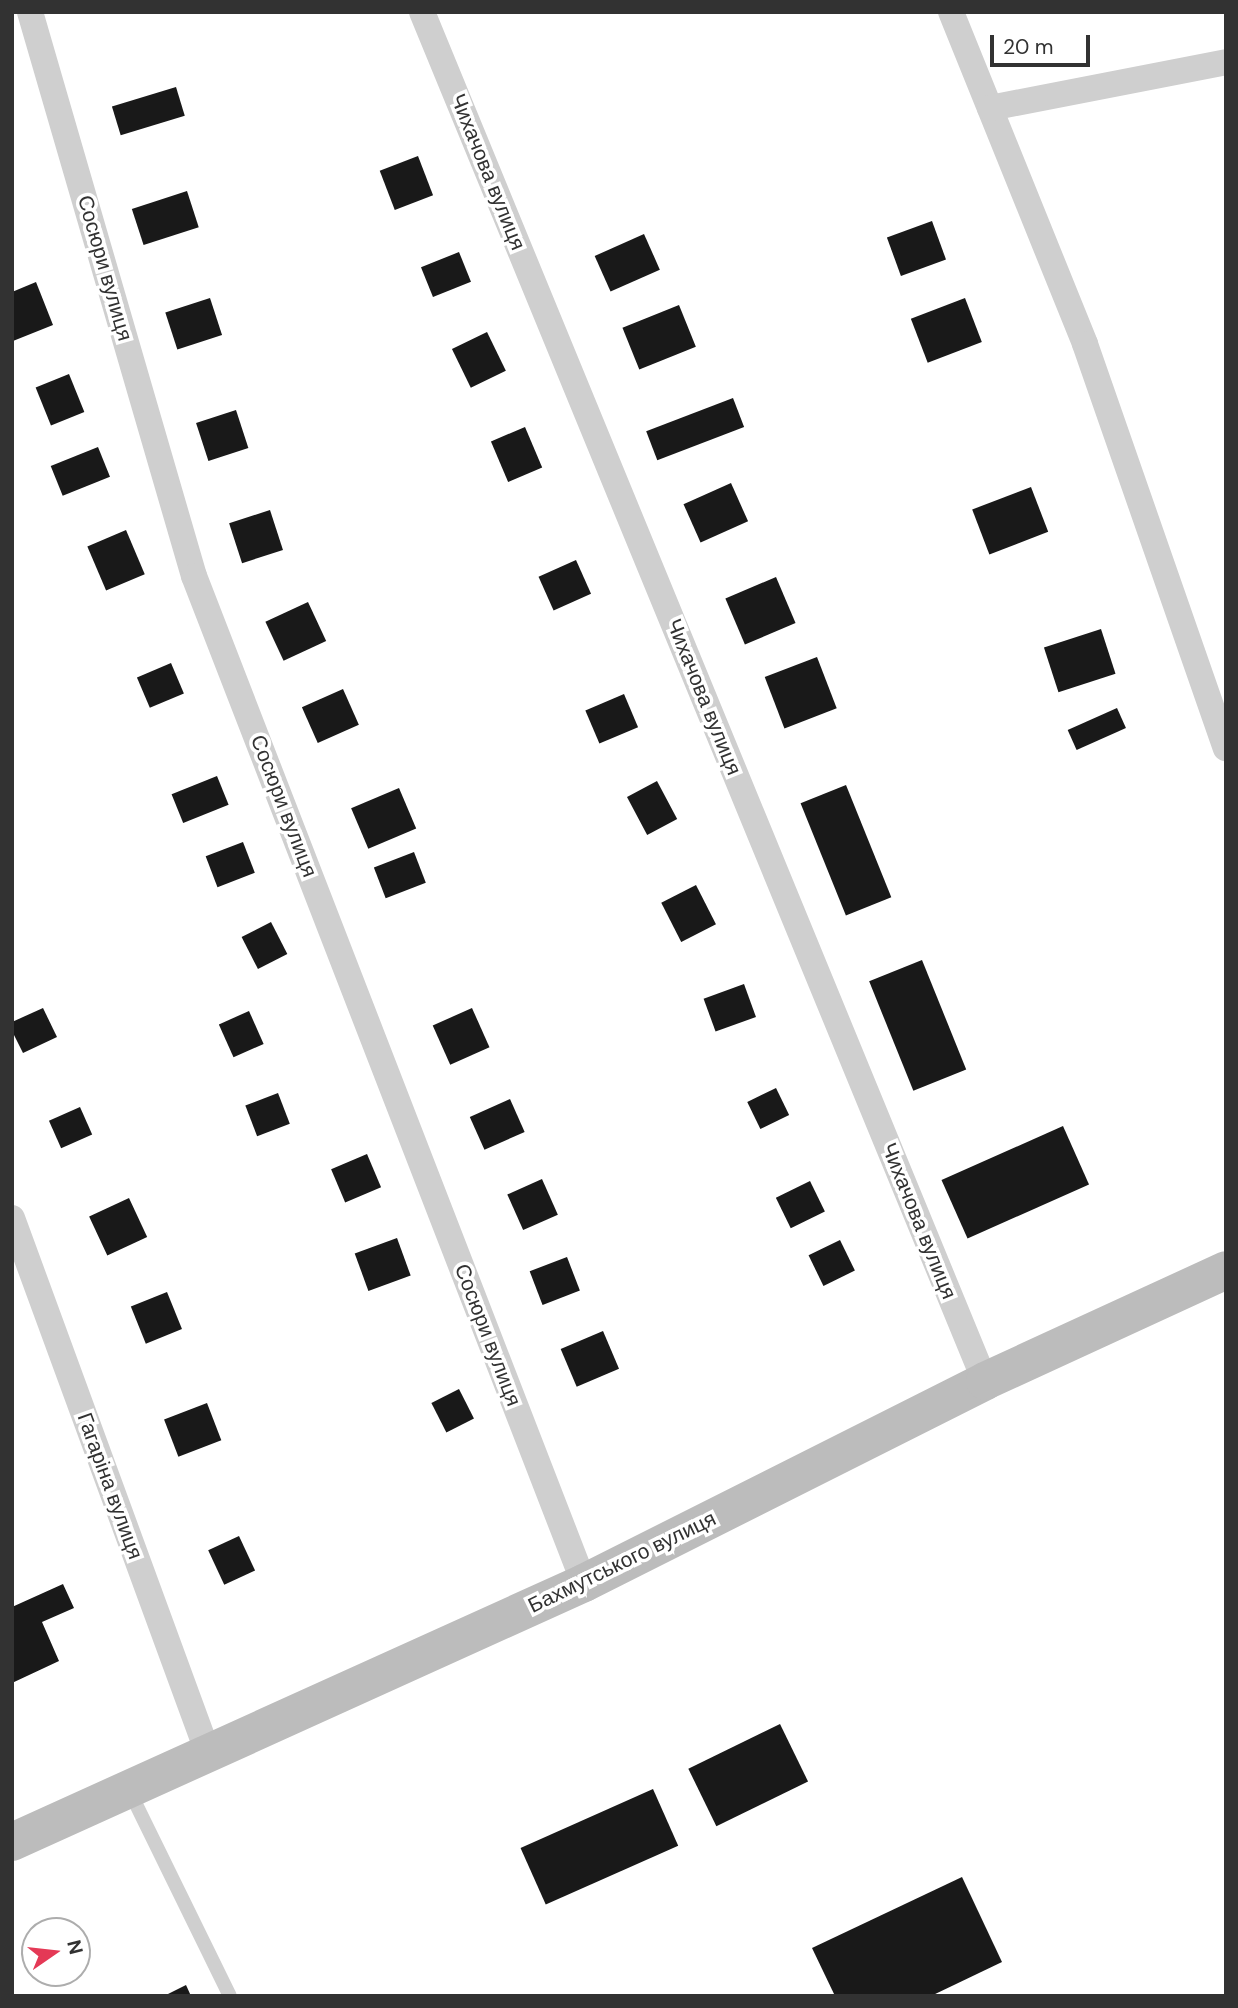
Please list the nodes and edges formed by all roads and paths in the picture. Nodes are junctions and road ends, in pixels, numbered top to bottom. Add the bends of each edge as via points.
1 (30, 12) edge
2 (422, 12) edge
3 (951, 12) edge
4 (1226, 62) edge
5 (990, 108) junction
6 (1226, 748) edge
7 (12, 1218) edge
8 (1226, 1269) edge
9 (985, 1381) junction
10 (584, 1583) junction
11 (208, 1753) junction
12 (129, 1789) junction
13 (12, 1842) edge
14 (230, 1996) edge

1 - 10 street, Сосюри вулиця via 194,576
2 - 9 street, Чихачова вулиця
3 - 5 street
4 - 5 street
5 - 6 street via 1085,344
7 - 11 street, Гагаріна вулиця
8 - 9 main road, Бахмутського вулиця
9 - 10 main road, Бахмутського вулиця
10 - 11 main road, Бахмутського вулиця
11 - 12 main road, Бахмутського вулиця
12 - 13 main road, Бахмутського вулиця
12 - 14 lane

